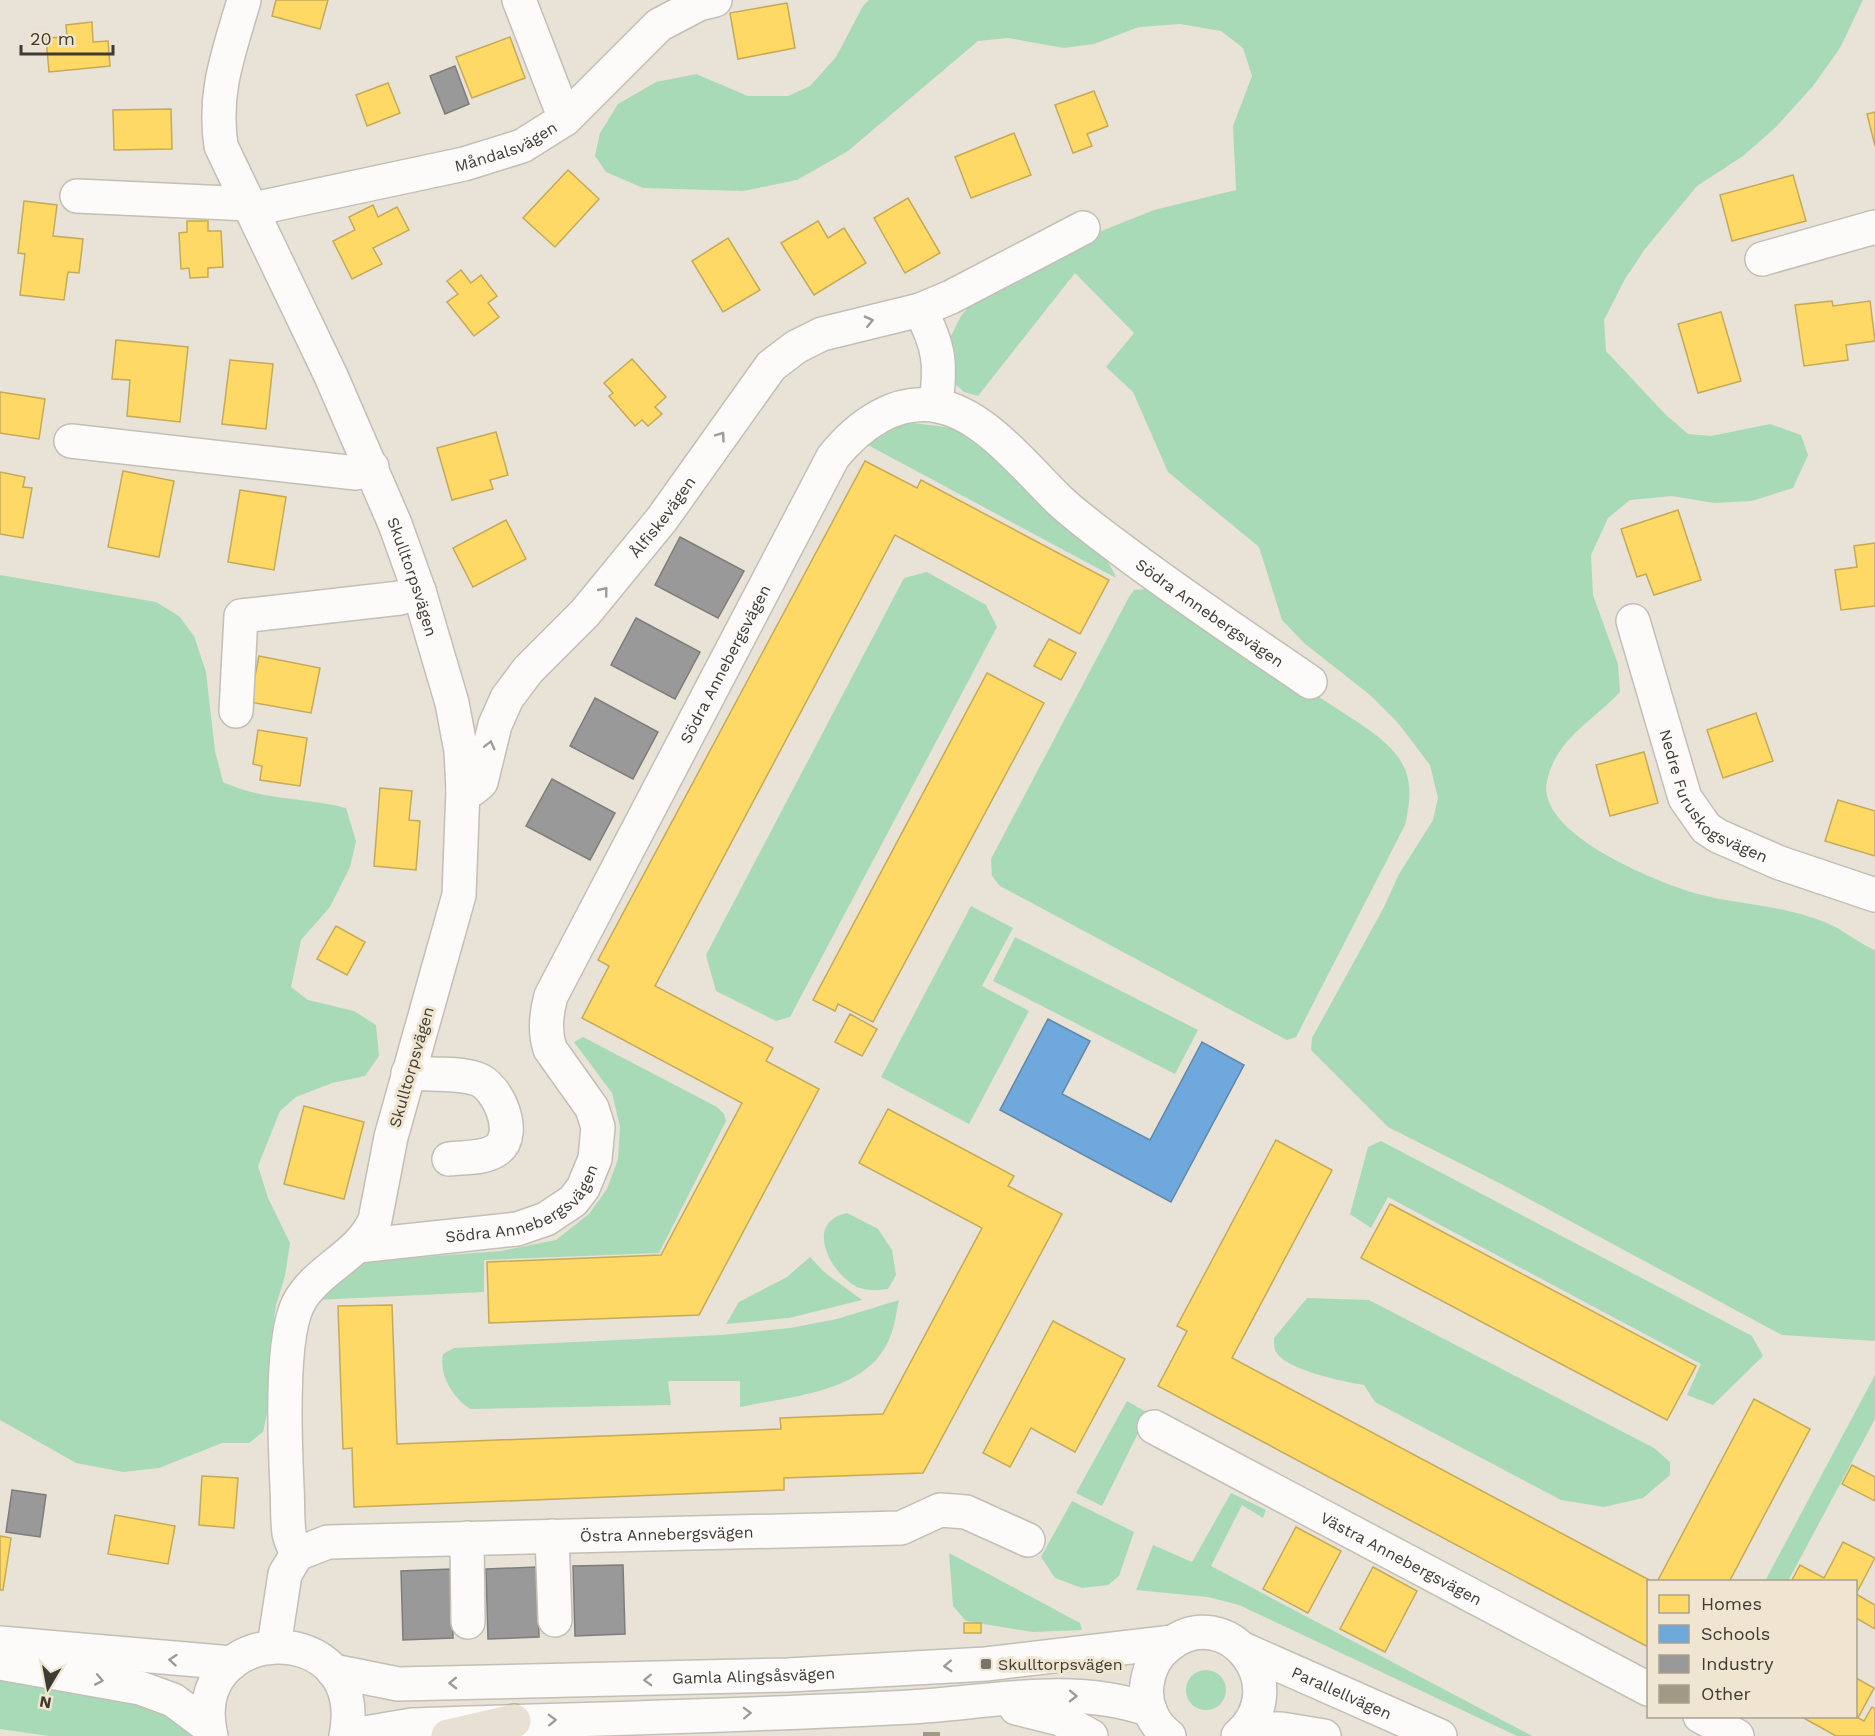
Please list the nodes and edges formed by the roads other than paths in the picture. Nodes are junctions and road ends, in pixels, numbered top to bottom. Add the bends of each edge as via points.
1 (244, 0) edge
2 (519, 0) edge
3 (715, 0) edge
4 (565, 119) junction
5 (77, 196) dead end
6 (252, 206) junction
7 (1875, 227) edge
8 (1083, 228) dead end
9 (1762, 259) dead end
10 (920, 310) junction
11 (936, 405) junction
12 (71, 441) dead end
13 (372, 467) junction
14 (419, 591) junction
15 (1633, 621) dead end
16 (1310, 682) dead end
17 (236, 711) dead end
18 (463, 790) junction
19 (1875, 895) edge
20 (408, 1073) junction
21 (449, 1159) dead end
22 (358, 1246) junction
23 (1154, 1427) dead end
24 (552, 1536) junction
25 (467, 1538) junction
26 (1028, 1540) dead end
27 (297, 1554) junction
28 (555, 1620) dead end
29 (468, 1622) dead end
30 (1173, 1642) junction
31 (0, 1643) edge
32 (273, 1646) junction
33 (1243, 1649) junction
34 (0, 1663) edge
35 (232, 1663) junction
36 (333, 1671) junction
37 (1647, 1688) edge
38 (952, 1704) junction
39 (1704, 1718) edge
40 (514, 1721) junction
41 (1154, 1724) edge
42 (210, 1731) edge
43 (1241, 1732) edge
44 (347, 1736) edge
45 (448, 1736) edge
46 (1091, 1736) edge
47 (1324, 1736) edge
48 (1440, 1736) edge
49 (1737, 1736) edge

1 - 6 street, Skulltorpsvägen via 223,71 217,117 221,146
2 - 4 street
3 - 4 street, Måndalsvägen via 659,25
4 - 6 street, Måndalsvägen via 522,146 464,164
5 - 6 street, Måndalsvägen
6 - 13 street, Skulltorpsvägen
7 - 9 street
8 - 10 street, Ålfiskevägen
10 - 11 street via 939,351
18 -> 10 street, Ålfiskevägen via 473,789 481,782 495,725 507,698 528,670 585,614 662,519 771,366 822,334
11 - 16 street, Södra Annebergsvägen via 959,411 977,424 1061,502 1119,549
11 - 22 street, Södra Annebergsvägen via 910,406 884,414 861,427 832,457 554,989 546,1013 550,1049 592,1108 598,1127 595,1159 583,1188 562,1210 518,1228
12 - 13 street via 356,473
13 - 14 street, Skulltorpsvägen
14 - 17 street via 400,598 241,616
14 - 18 street, Skulltorpsvägen via 452,703
15 - 19 street, Nedre Furuskogsvägen via 1685,798 1696,816 1718,836 1780,863
18 - 20 street, Skulltorpsvägen via 459,895
20 - 21 street via 480,1079 492,1090 504,1114 507,1131 498,1150 483,1156
20 - 22 street, Skulltorpsvägen via 375,1220
22 - 27 street, Skulltorpsvägen via 309,1288 291,1326 285,1442 289,1534
23 - 37 street, Västra Annebergsvägen
24 - 25 street, Östra Annebergsvägen
24 - 26 street, Östra Annebergsvägen via 901,1528 940,1510 966,1512
24 - 28 street
25 - 27 street, Östra Annebergsvägen via 328,1542
25 - 29 street
27 - 32 street via 285,1574
30 - 33 street, Gamla Alingsåsvägen via 1205,1633 1221,1636
30 -> 36 street, Gamla Alingsåsvägen via 986,1664 776,1676 398,1684
30 - 41 street via 1151,1668 1146,1693
35 -> 31 street
32 - 35 street via 251,1651
32 - 36 street via 306,1651
33 - 43 street via 1257,1671 1260,1688 1255,1714
33 - 48 street, Parallellvägen
34 -> 42 street via 141,1688 173,1700
35 - 42 street via 212,1692
36 - 44 street via 348,1702
40 -> 38 street
38 -> 41 street via 1073,1695 1108,1698
38 - 46 street via 1019,1708 1060,1719
39 - 49 street
40 - 44 street via 412,1725
40 - 45 highway
43 - 47 street via 1281,1729

